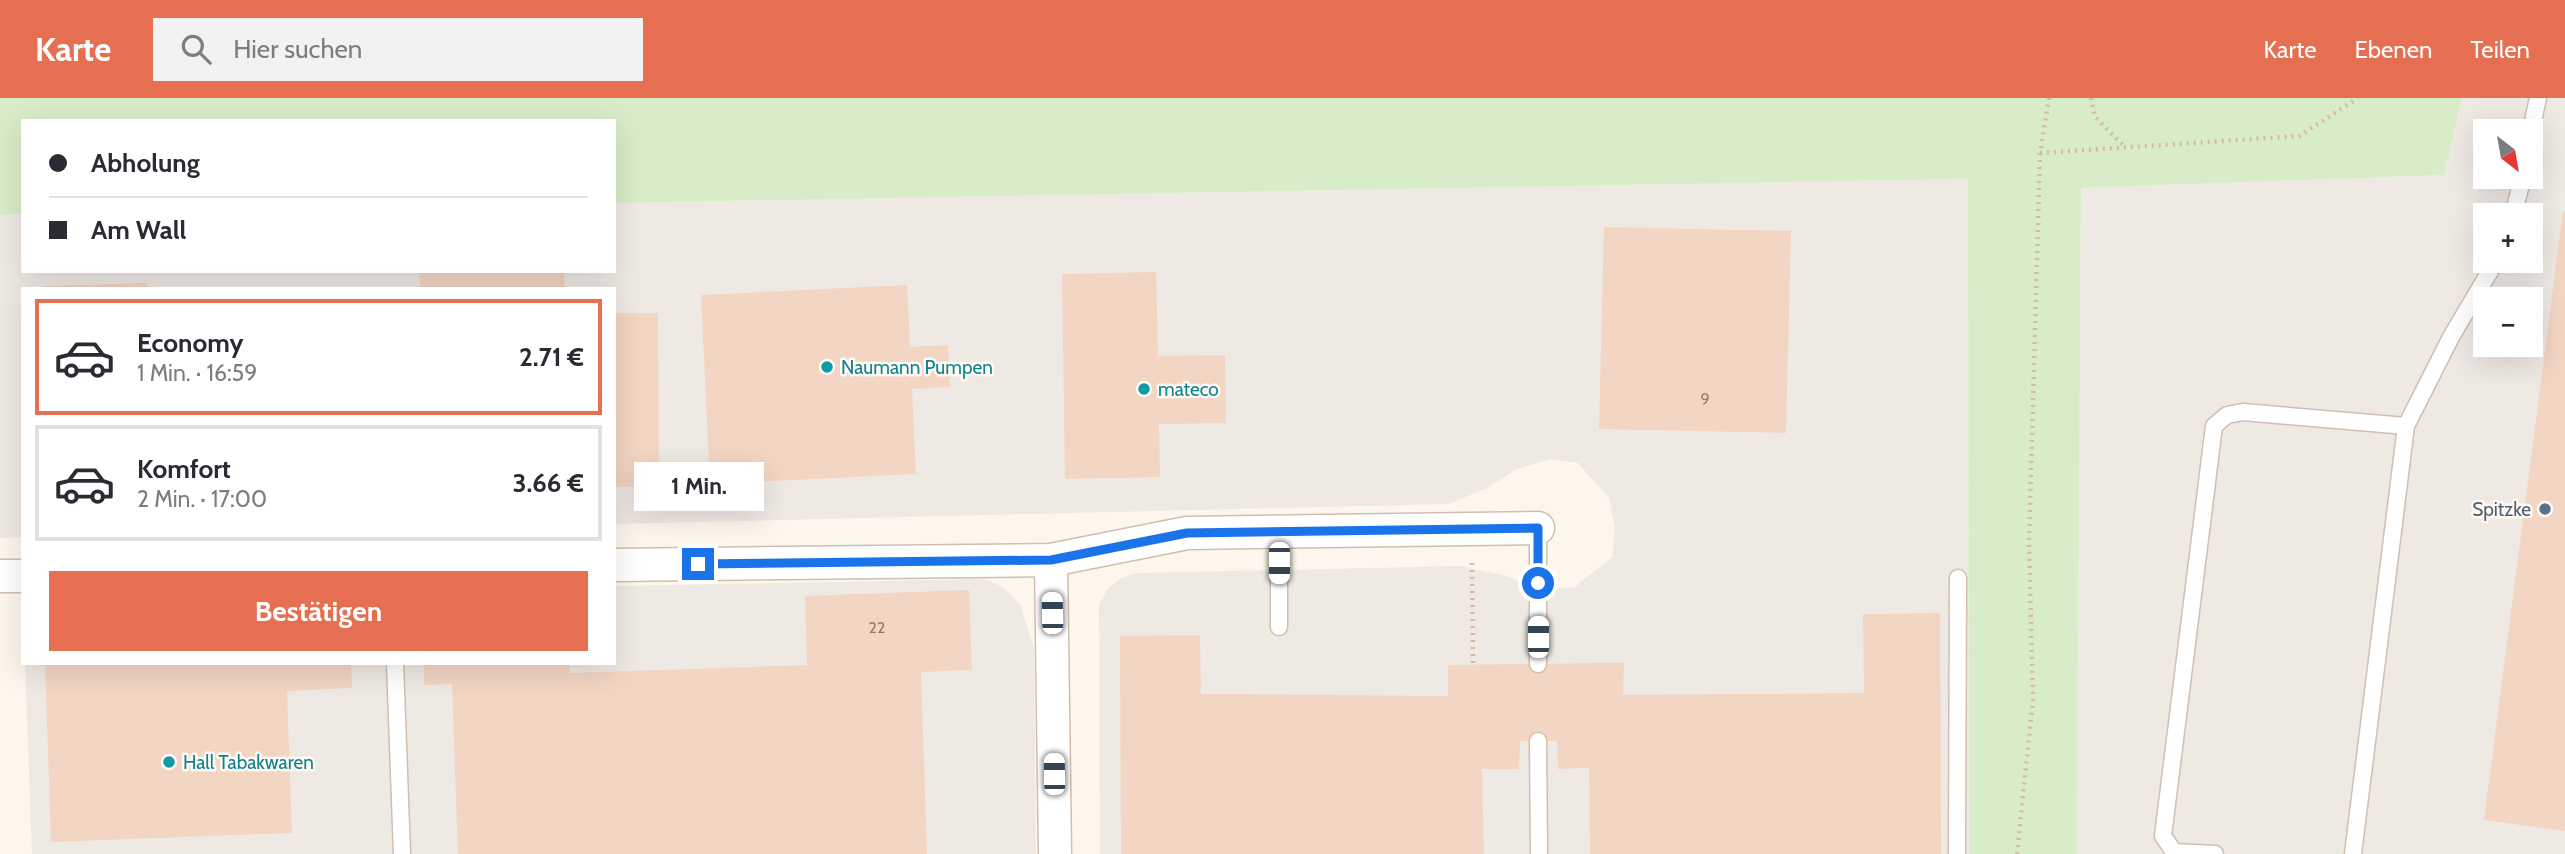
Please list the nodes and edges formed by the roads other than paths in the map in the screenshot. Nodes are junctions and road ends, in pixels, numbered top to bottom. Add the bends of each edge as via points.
1 (2538, 98) edge
2 (2533, 119) edge
3 (2489, 273) edge
4 (2406, 426) junction
5 (1538, 528) joint
6 (1279, 531) junction
7 (1051, 560) junction
8 (616, 565) edge
9 (0, 576) edge
10 (21, 576) edge
11 (1958, 578) dead end
12 (1279, 627) dead end
13 (1538, 664) dead end
14 (395, 665) edge
15 (1538, 741) dead end
16 (402, 854) edge
17 (1055, 854) edge
18 (1539, 854) edge
19 (1957, 854) edge
20 (2216, 854) edge
21 (2353, 854) edge

1 - 2 lane
3 - 4 lane
4 - 20 lane via 2243,412 2227,415 2214,426 2163,836 2174,852
4 - 21 lane
5 - 6 street
5 - 13 lane
6 - 7 street via 1187,533
6 - 12 lane
7 - 8 street
7 - 17 street
9 - 10 street
11 - 19 lane
14 - 16 lane
15 - 18 lane

